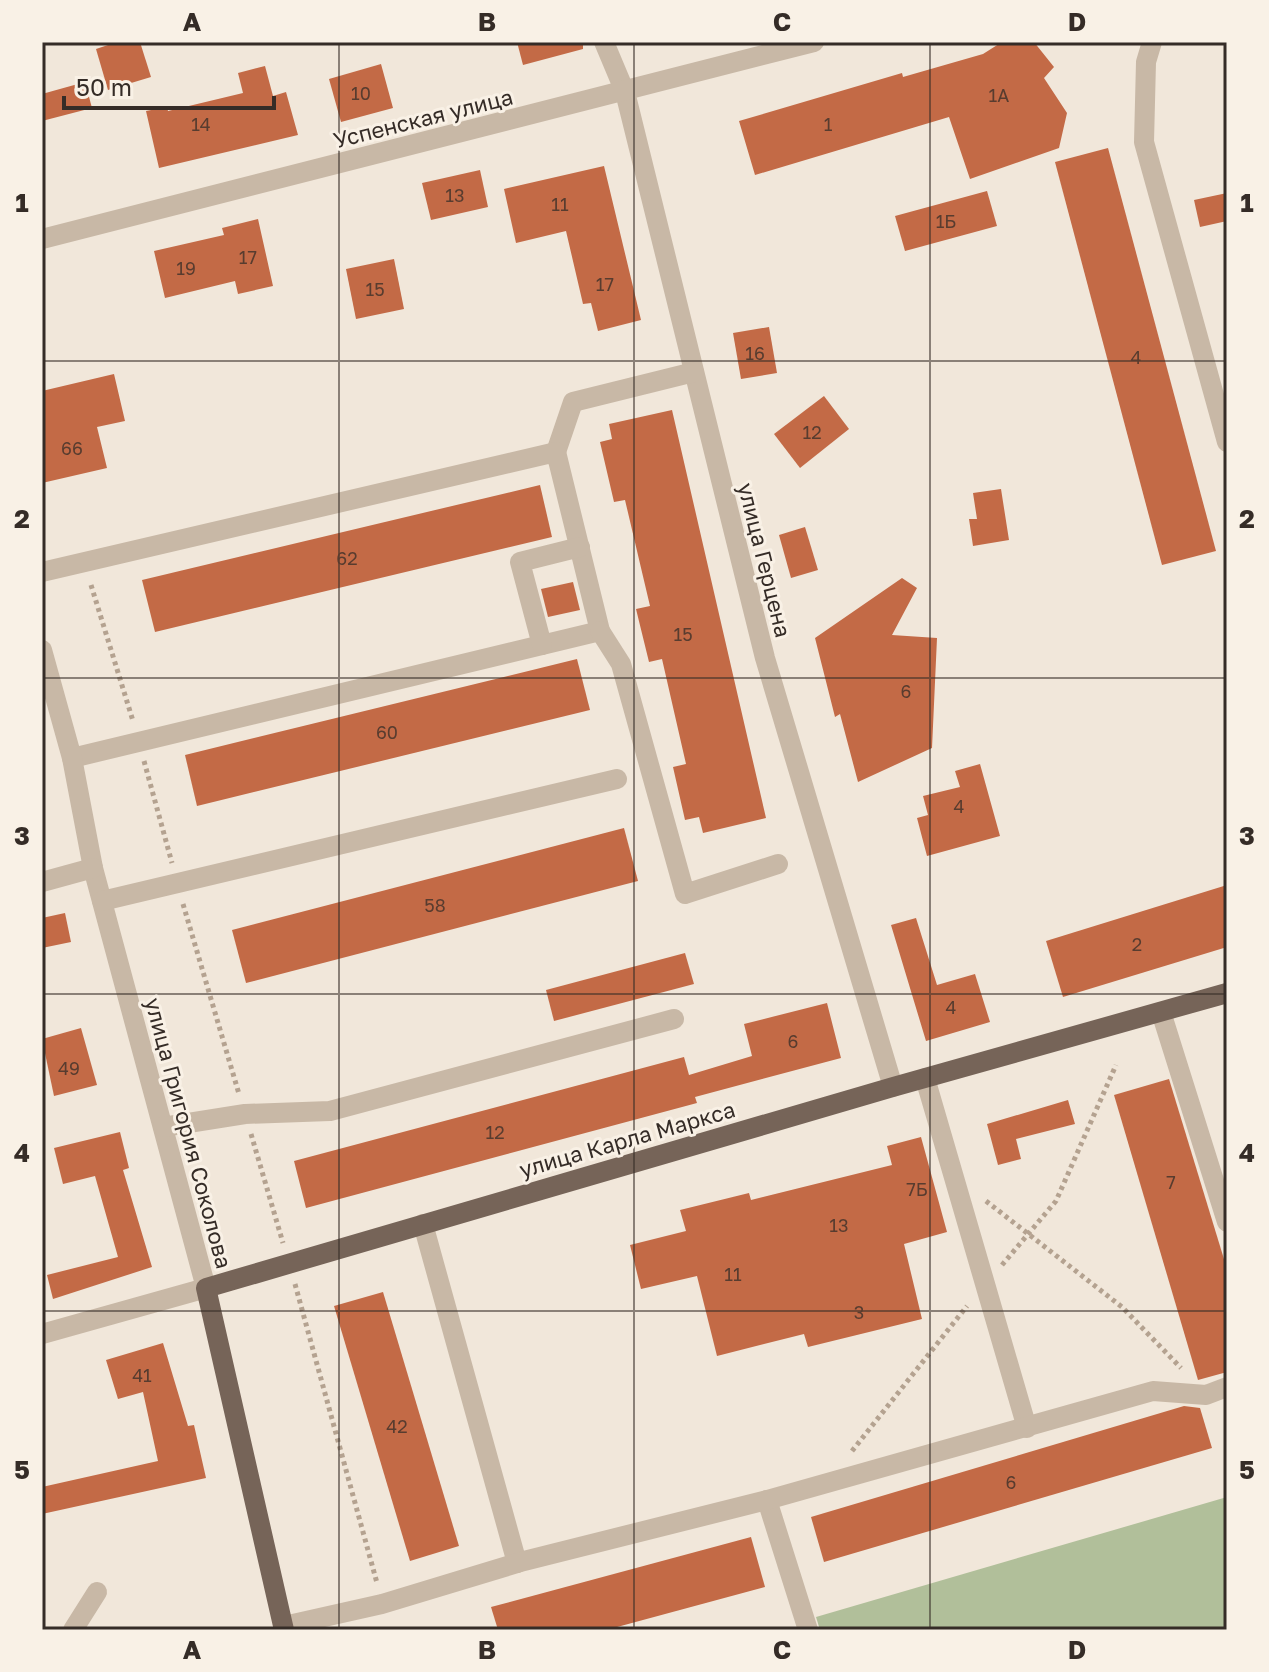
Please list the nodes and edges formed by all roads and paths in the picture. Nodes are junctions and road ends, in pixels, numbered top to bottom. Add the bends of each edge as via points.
1 (604, 42) edge
2 (814, 42) edge
3 (1152, 42) edge
4 (625, 92) junction
5 (42, 239) edge
6 (694, 372) junction
7 (1227, 442) edge
8 (556, 452) junction
9 (580, 547) junction
10 (42, 572) edge
11 (600, 631) junction
12 (542, 645) junction
13 (42, 650) edge
14 (72, 758) junction
15 (617, 779) dead end
16 (778, 864) dead end
17 (93, 868) junction
18 (42, 882) edge
19 (102, 901) junction
20 (1227, 993) edge
21 (1161, 1012) junction
22 (674, 1019) dead end
23 (925, 1078) junction
24 (893, 1087) junction
25 (163, 1127) junction
26 (953, 1176) junction
27 (1227, 1222) edge
28 (423, 1224) junction
29 (294, 1280) dead end
30 (206, 1288) junction
31 (42, 1334) edge
32 (1227, 1387) edge
33 (1206, 1395) junction
34 (1027, 1428) junction
35 (767, 1500) junction
36 (517, 1563) junction
37 (378, 1585) dead end
38 (97, 1592) dead end
39 (284, 1628) edge
40 (73, 1630) edge
41 (808, 1630) edge

1 - 4 street, улица Герцена
2 - 4 street, Успенская улица
3 - 7 street via 1146,62 1144,142
4 - 5 street, Успенская улица
4 - 6 street, улица Герцена
6 - 8 street via 573,402
6 - 24 street, улица Герцена via 765,658
8 - 9 street
8 - 10 street
9 - 11 street
9 - 12 street via 520,562
11 - 12 street
11 - 16 street via 621,664 685,894
12 - 14 street
13 - 14 street, улица Григория Соколова
14 - 17 street, улица Григория Соколова
15 - 19 street
17 - 18 street
17 - 19 street, улица Григория Соколова
19 - 25 street, улица Григория Соколова
20 - 21 main road, улица Карла Маркса
21 - 23 main road, улица Карла Маркса
21 - 27 street
22 - 25 street via 330,1111 245,1114
23 - 24 main road, улица Карла Маркса
23 - 26 street
24 - 28 main road, улица Карла Маркса
25 - 30 street, улица Григория Соколова
26 - 33 path via 1122,1307
26 - 34 street
28 - 30 main road, улица Карла Маркса
28 - 36 street
29 - 37 path
30 - 31 street, улица Карла Маркса
30 - 39 main road, улица Григория Соколова
32 - 33 street
33 - 34 street via 1153,1391
34 - 35 street
35 - 36 street
35 - 41 street
36 - 39 street
38 - 40 street

